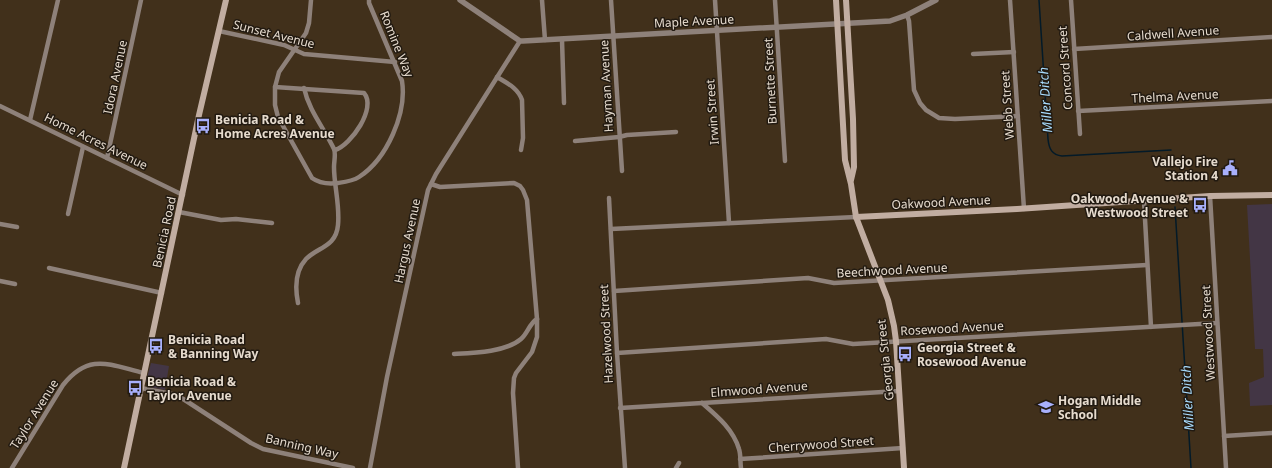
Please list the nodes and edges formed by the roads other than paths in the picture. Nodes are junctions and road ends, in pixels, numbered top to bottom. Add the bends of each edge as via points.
1 (58, 0) edge
2 (141, 0) edge
3 (226, 0) edge
4 (311, 0) edge
5 (369, 0) edge
6 (460, 0) edge
7 (542, 0) edge
8 (611, 0) edge
9 (715, 0) edge
10 (775, 0) edge
11 (836, 0) edge
12 (846, 0) edge
13 (936, 0) edge
14 (1010, 0) edge
15 (1071, 0) edge
16 (929, 2) edge
17 (907, 15) junction
18 (848, 23) junction
19 (838, 24) junction
20 (777, 28) junction
21 (717, 30) junction
22 (219, 31) junction
23 (614, 36) junction
24 (1272, 37) edge
25 (545, 40) junction
26 (562, 40) junction
27 (520, 41) junction
28 (1074, 49) junction
29 (295, 51) junction
30 (1014, 52) junction
31 (973, 54) dead end
32 (395, 62) junction
33 (497, 77) junction
34 (275, 86) junction
35 (304, 88) junction
36 (1272, 101) edge
37 (564, 103) dead end
38 (0, 106) edge
39 (1078, 111) junction
40 (1018, 116) junction
41 (30, 120) junction
42 (676, 132) dead end
43 (1080, 134) dead end
44 (619, 137) junction
45 (575, 141) dead end
46 (83, 147) junction
47 (335, 150) junction
48 (521, 150) dead end
49 (108, 158) junction
50 (785, 161) dead end
51 (622, 171) dead end
52 (335, 184) junction
53 (431, 184) junction
54 (851, 184) junction
55 (183, 195) junction
56 (1272, 195) edge
57 (1210, 196) junction
58 (609, 198) dead end
59 (1144, 201) junction
60 (1024, 209) junction
61 (179, 212) junction
62 (68, 214) dead end
63 (856, 216) junction
64 (272, 223) dead end
65 (729, 223) junction
66 (0, 224) edge
67 (17, 227) dead end
68 (611, 229) junction
69 (1147, 265) junction
70 (49, 268) dead end
71 (0, 281) edge
72 (880, 281) junction
73 (15, 284) dead end
74 (614, 291) junction
75 (162, 293) junction
76 (298, 303) dead end
77 (536, 319) junction
78 (1217, 323) junction
79 (1150, 327) junction
80 (896, 341) junction
81 (617, 352) junction
82 (454, 354) dead end
83 (144, 373) junction
84 (141, 388) junction
85 (899, 391) junction
86 (702, 403) junction
87 (620, 408) junction
88 (1272, 433) edge
89 (1224, 436) junction
90 (903, 448) junction
91 (740, 459) junction
92 (679, 463) dead end
93 (12, 468) edge
94 (124, 468) edge
95 (353, 468) edge
96 (370, 468) edge
97 (518, 468) edge
98 (625, 468) edge
99 (676, 468) edge
100 (741, 468) edge
101 (904, 468) edge
102 (1226, 468) edge

1 - 41 street
2 - 49 street, Idora Avenue
3 - 22 main road, Benicia Road
4 - 29 street via 306,33
5 - 32 street, Romine Way
6 - 27 street
7 - 25 street
8 - 23 street, Hayman Avenue
9 - 21 street, Irwin Street
10 - 20 street, Burnette Street
11 - 19 main road, Georgia Street
12 - 18 main road, Georgia Street
13 - 16 street, Maple Avenue
14 - 30 street, Webb Street
15 - 28 street, Concord Street
16 - 17 street, Maple Avenue
17 - 18 street, Maple Avenue via 890,21
17 - 40 street via 914,90 926,110 939,118
18 - 19 street, Maple Avenue
18 - 54 main road, Georgia Street via 854,167
19 - 20 street, Maple Avenue
19 - 54 main road, Georgia Street via 845,160
20 - 21 street, Maple Avenue
20 - 50 street, Burnette Street
21 - 23 street, Maple Avenue
21 - 65 street, Irwin Street
22 - 29 street, Sunset Avenue via 284,45
22 - 55 main road, Benicia Road
23 - 26 street, Maple Avenue
23 - 44 street, Hayman Avenue
24 - 28 street, Caldwell Avenue
25 - 26 street, Maple Avenue
25 - 27 street, Maple Avenue
26 - 37 street
27 - 33 street, Hargus Avenue
28 - 39 street, Concord Street
29 - 32 street, Sunset Avenue
29 - 34 street via 279,72
30 - 31 street
30 - 40 street, Webb Street
32 - 52 street, Romine Way via 402,80 403,97 392,136 377,161 358,178
33 - 48 street via 514,88 522,100
33 - 53 street, Hargus Avenue
34 - 35 street
34 - 52 street via 278,117 312,178 317,182
35 - 47 street via 313,114
35 - 47 street via 364,93 367,97 368,107 355,134 346,144
36 - 39 street, Thelma Avenue
38 - 41 street, Home Acres Avenue
39 - 43 street, Concord Street
40 - 60 street, Webb Street
41 - 46 street, Home Acres Avenue
42 - 44 street
44 - 45 street
44 - 51 street, Hayman Avenue
46 - 49 street, Home Acres Avenue
46 - 62 street
47 - 52 street
49 - 55 street, Home Acres Avenue
52 - 76 street via 338,226 330,243 306,258 302,264 295,290
53 - 77 street via 440,187 514,183 520,186 527,200
53 - 96 street, Hargus Avenue via 387,377
54 - 63 main road, Georgia Street
55 - 61 main road, Benicia Road
56 - 57 main road, Oakwood Avenue
57 - 59 main road, Oakwood Avenue
57 - 78 street, Westwood Street
58 - 68 street, Hazelwood Street
59 - 60 main road, Oakwood Avenue
59 - 69 street
60 - 63 main road, Oakwood Avenue
61 - 64 street via 221,220
61 - 75 main road, Benicia Road
63 - 65 street, Oakwood Avenue
63 - 72 main road, Georgia Street
65 - 68 street, Oakwood Avenue
66 - 67 street
68 - 74 street, Hazelwood Street
69 - 72 street, Beechwood Avenue
69 - 79 street
70 - 75 street
71 - 73 street
72 - 74 street, Beechwood Avenue via 834,283 808,278
72 - 80 main road, Georgia Street via 892,314
74 - 81 street, Hazelwood Street
75 - 83 main road, Benicia Road
77 - 82 street via 521,338 506,346 488,352
77 - 97 street via 537,337 532,352 514,378
78 - 79 street, Rosewood Avenue
78 - 89 street, Westwood Street
79 - 80 street, Rosewood Avenue
80 - 81 street, Rosewood Avenue via 853,344 826,339
80 - 85 main road, Georgia Street
81 - 87 street, Hazelwood Street
83 - 84 main road, Benicia Road
83 - 93 street, Taylor Avenue via 96,364 81,368 63,385
84 - 94 main road, Benicia Road
84 - 95 street, Banning Way via 177,395 251,443 263,448
85 - 86 street, Elmwood Avenue
85 - 90 main road, Georgia Street
86 - 87 street, Elmwood Avenue
86 - 91 street via 730,431 740,451
87 - 98 street, Hazelwood Street
88 - 89 street
89 - 102 street, Westwood Street
90 - 91 street, Cherrywood Street
90 - 101 main road, Georgia Street
91 - 100 street
92 - 99 street

